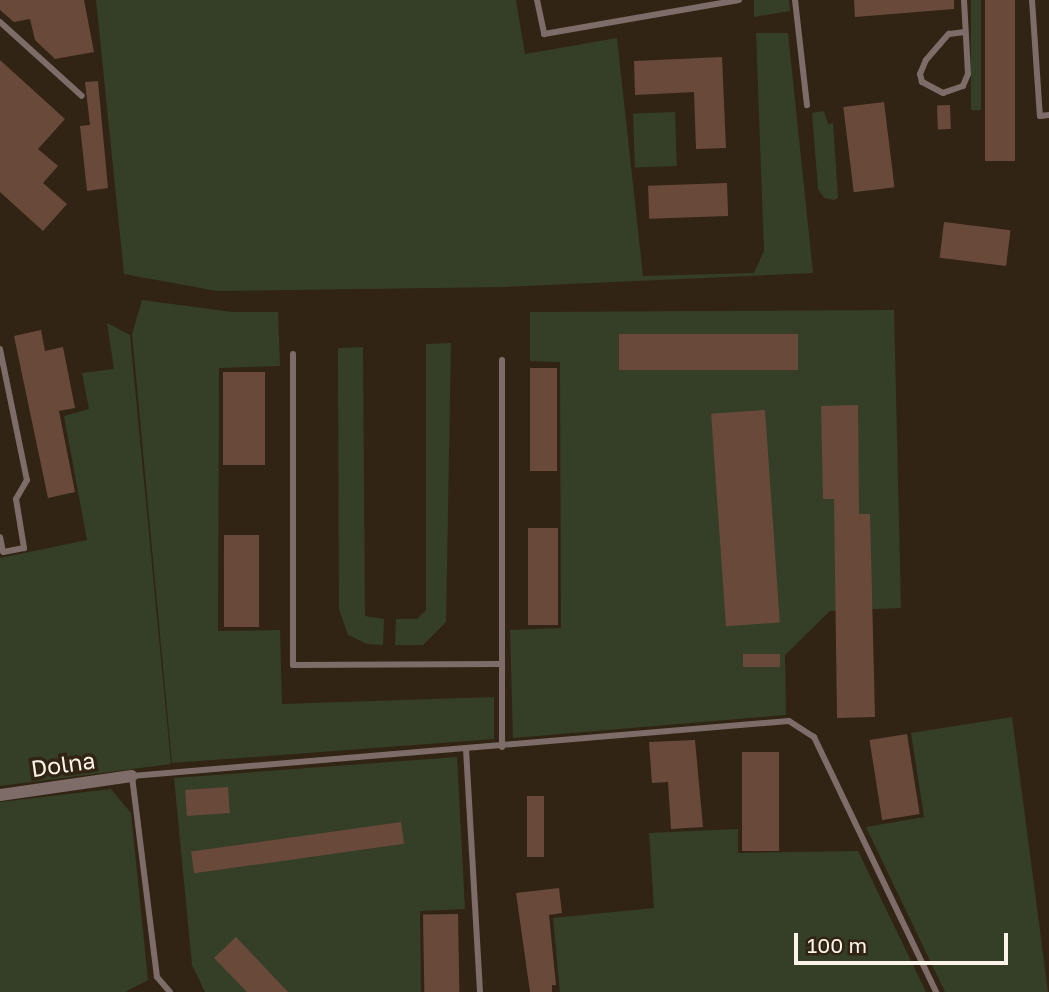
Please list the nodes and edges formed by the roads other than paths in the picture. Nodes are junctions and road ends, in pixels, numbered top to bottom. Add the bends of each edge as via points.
1 (537, 0) edge
2 (739, 0) edge
3 (796, 0) edge
4 (964, 0) edge
5 (1032, 0) edge
6 (0, 22) edge
7 (965, 33) junction
8 (82, 96) dead end
9 (807, 105) dead end
10 (1049, 115) edge
11 (0, 349) edge
12 (293, 354) dead end
13 (502, 360) dead end
14 (0, 537) edge
15 (500, 664) junction
16 (502, 747) junction
17 (466, 749) junction
18 (132, 776) junction
19 (0, 795) edge
20 (170, 992) edge
21 (480, 992) edge
22 (936, 992) edge

1 - 2 lane via 544,34
3 - 9 lane
4 - 7 lane
5 - 10 lane via 1040,116
6 - 8 lane
7 - 7 lane via 968,74 963,86 943,93 922,82 926,60 949,34
11 - 14 lane via 27,480 16,499 24,548 3,552
12 - 15 lane via 293,665
13 - 15 lane
15 - 16 lane
16 - 17 lane
16 - 22 lane via 789,721 803,726 814,737
17 - 18 lane
17 - 21 lane
18 - 19 street, Dolna
18 - 20 lane via 158,977

